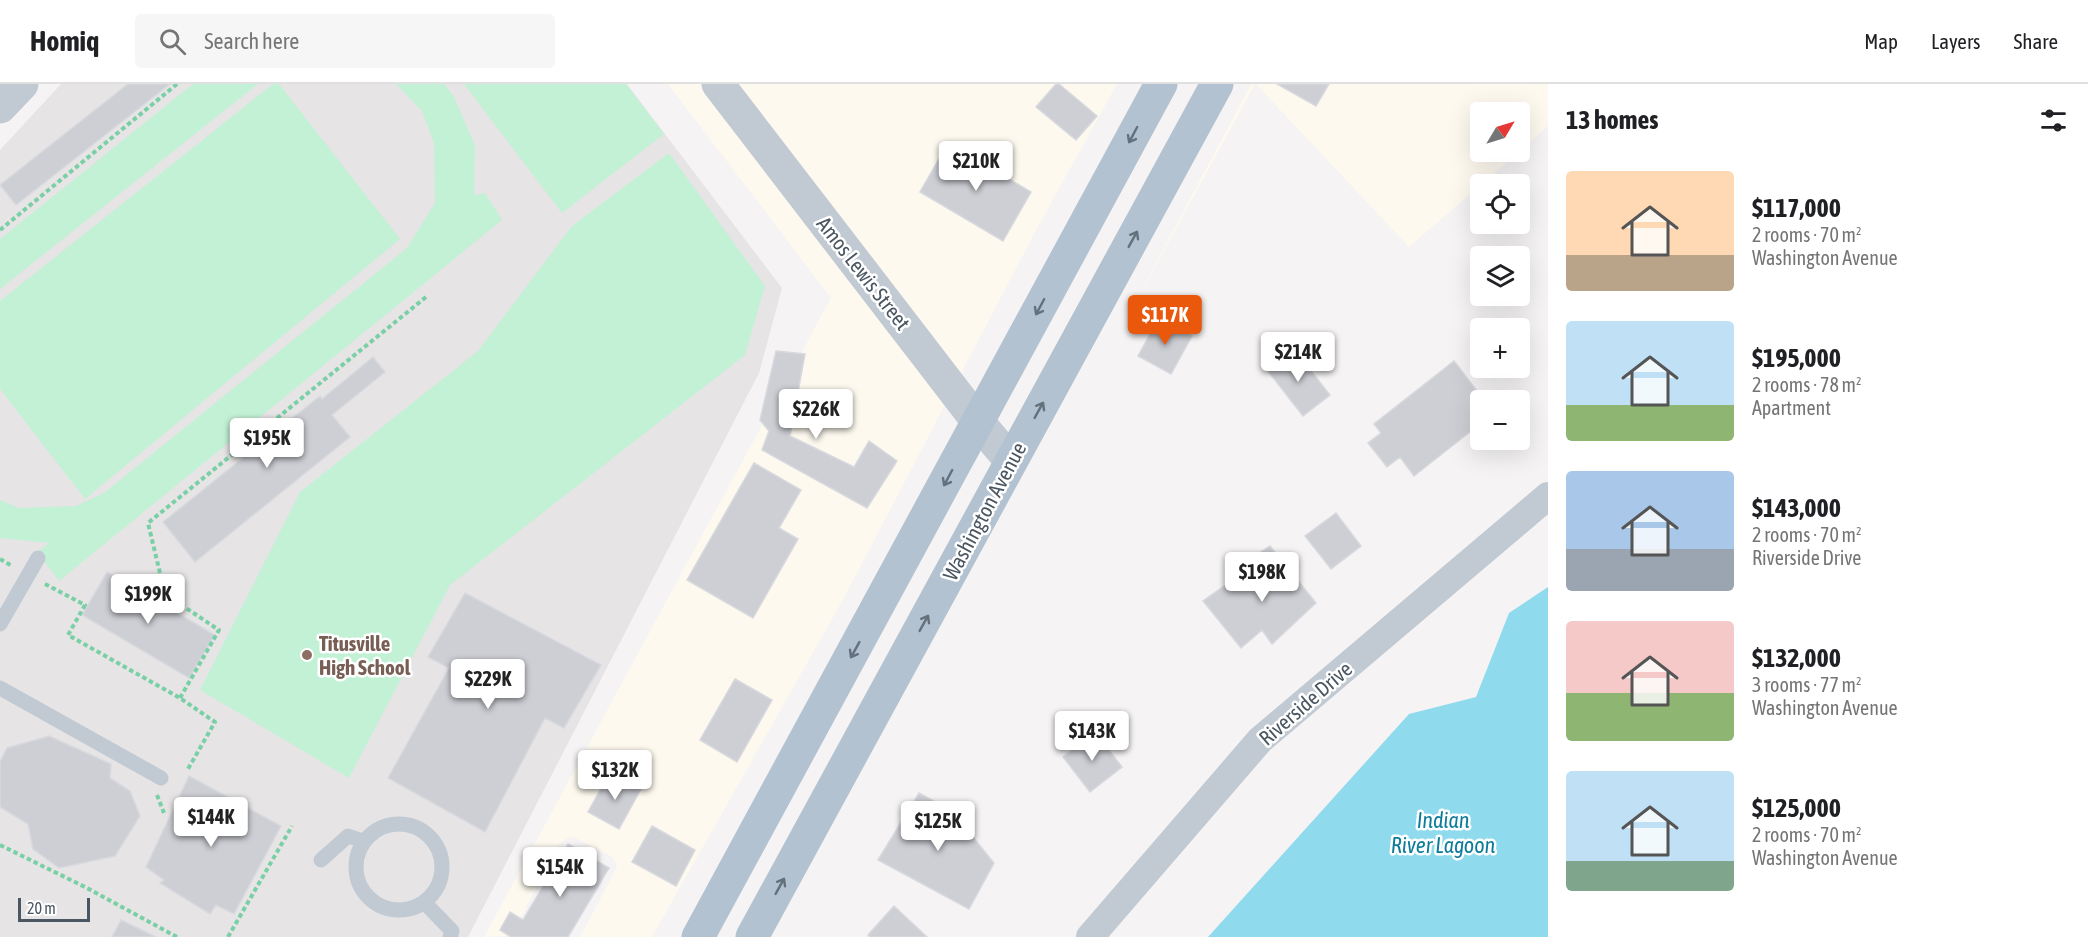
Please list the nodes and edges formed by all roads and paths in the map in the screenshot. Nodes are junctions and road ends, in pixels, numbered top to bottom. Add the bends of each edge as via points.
1 (22, 84) edge
2 (177, 84) edge
3 (718, 84) edge
4 (1161, 84) edge
5 (1175, 84) edge
6 (1212, 93) edge
7 (0, 107) edge
8 (0, 230) edge
9 (426, 297) dead end
10 (978, 422) junction
11 (1011, 461) junction
12 (1548, 496) edge
13 (38, 558) dead end
14 (0, 559) edge
15 (28, 574) junction
16 (0, 624) edge
17 (0, 688) edge
18 (180, 698) junction
19 (188, 769) dead end
20 (161, 778) dead end
21 (777, 794) junction
22 (820, 814) junction
23 (292, 826) dead end
24 (363, 841) junction
25 (0, 845) edge
26 (321, 860) dead end
27 (424, 902) junction
28 (177, 937) edge
29 (228, 937) edge
30 (450, 937) edge
31 (698, 937) edge
32 (752, 937) edge
33 (1090, 937) edge

1 - 7 street
2 - 8 path
3 - 10 street, Amos Lewis Street
4 -> 10 main road
5 - 6 main road
11 -> 6 main road, Washington Avenue
9 - 18 path via 148,523 165,594 219,630
10 - 11 street, Amos Lewis Street
10 -> 21 main road
22 -> 11 main road, Washington Avenue
12 - 33 street, Riverside Drive via 1260,740
13 - 15 lane
14 - 15 path
15 - 16 lane
15 - 18 path via 85,605 68,635
17 - 20 lane
18 - 19 path via 215,722
21 - 22 main road
21 - 31 main road
32 -> 22 main road, Washington Avenue
23 - 29 path
24 - 26 lane via 348,836
24 - 27 lane via 356,872 362,891 376,903 394,910
24 - 27 lane via 384,826 398,823 424,832 436,844 441,873 435,890
25 - 28 path
27 - 30 lane via 452,931

